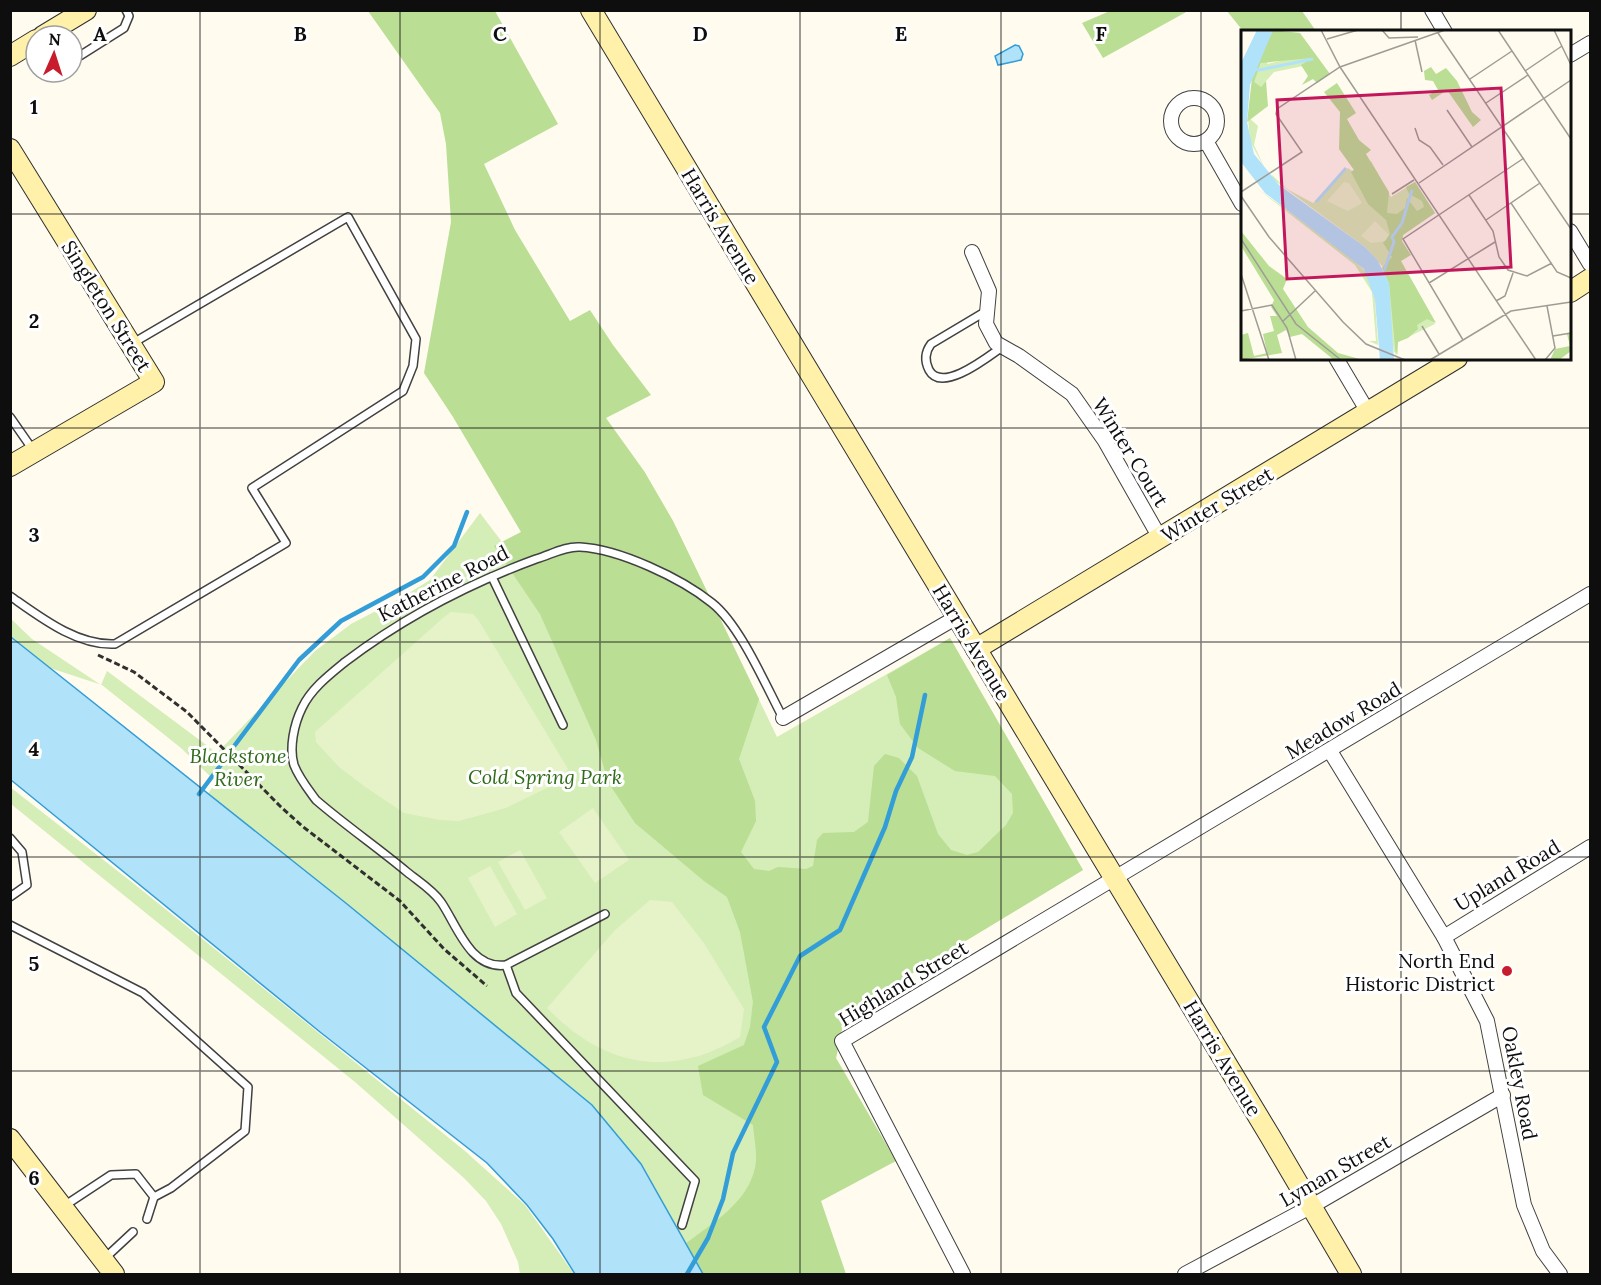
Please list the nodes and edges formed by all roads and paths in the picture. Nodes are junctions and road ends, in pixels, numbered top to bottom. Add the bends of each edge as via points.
1 (86, 10) edge
2 (126, 10) edge
3 (591, 10) edge
4 (1432, 10) edge
5 (65, 24) edge
6 (1444, 30) edge
7 (1590, 43) edge
8 (24, 48) edge
9 (84, 53) edge
10 (1571, 54) edge
11 (10, 56) edge
12 (1206, 141) dead end
13 (10, 149) edge
14 (1241, 202) edge
15 (1571, 234) edge
16 (972, 252) dead end
17 (1590, 264) edge
18 (1590, 279) edge
19 (1571, 291) edge
20 (987, 310) junction
21 (132, 343) junction
22 (1002, 347) junction
23 (1337, 360) edge
24 (1454, 360) edge
25 (1368, 412) junction
26 (10, 417) edge
27 (34, 452) junction
28 (10, 466) edge
29 (1160, 538) junction
30 (492, 577) junction
31 (1590, 594) edge
32 (10, 597) edge
33 (957, 617) junction
34 (976, 649) junction
35 (95, 654) dead end
36 (783, 718) joint
37 (563, 725) dead end
38 (1330, 751) junction
39 (10, 838) edge
40 (1590, 847) edge
41 (1115, 879) junction
42 (10, 897) edge
43 (605, 914) dead end
44 (10, 925) edge
45 (1444, 936) junction
46 (506, 965) junction
47 (488, 986) dead end
48 (1503, 1095) junction
49 (10, 1139) edge
50 (154, 1197) junction
51 (1312, 1206) junction
52 (62, 1208) junction
53 (147, 1219) dead end
54 (682, 1225) dead end
55 (134, 1232) dead end
56 (110, 1271) edge
57 (963, 1275) edge
58 (1185, 1275) edge
59 (1351, 1275) edge
60 (1560, 1275) edge

1 - 5 main road
2 - 9 lane via 129,16 124,28
3 - 33 main road, Harris Avenue
4 - 6 street
7 - 10 street
8 - 11 main road
12 - 14 street
13 - 21 main road, Singleton Street
15 - 17 street
16 - 20 street, Winter Court via 990,291
18 - 19 main road
20 - 22 street, Winter Court via 986,324
20 - 22 lane via 931,344 926,352 930,373 938,377 967,371
21 - 27 main road, Singleton Street via 154,382
21 - 32 lane via 348,217 416,339 413,366 403,391 252,489 286,543 115,644 94,642 54,625
22 - 29 street, Winter Court via 1072,394 1106,441
23 - 25 street
24 - 25 main road, Winter Street
25 - 29 main road, Winter Street
26 - 27 lane
27 - 28 main road, Singleton Street
29 - 34 main road, Winter Street
30 - 36 lane, Katherine Road via 579,546 629,558 672,577 713,603 729,620
30 - 37 lane
30 - 46 lane, Katherine Road via 403,622 332,673 302,708 292,750 294,765 316,800 440,900 469,949 487,962
31 - 38 street, Meadow Road
33 - 34 main road, Harris Avenue
33 - 36 street, Katherine Road
34 - 41 main road, Harris Avenue
35 - 47 path via 134,672 187,712 281,807 400,901 444,949
38 - 41 street, Meadow Road
38 - 45 street, Oakley Road
39 - 42 lane via 22,852 27,885
40 - 45 street, Upland Road
41 - 51 main road, Harris Avenue
41 - 57 street, Highland Street via 842,1041
43 - 46 lane
44 - 50 lane via 143,993 248,1087 245,1131
45 - 48 street, Oakley Road via 1487,1021
46 - 54 lane via 516,993 695,1181
48 - 51 street, Lyman Street
48 - 60 street, Oakley Road via 1524,1205 1543,1251
49 - 52 main road
50 - 52 lane via 136,1174 111,1175
50 - 53 lane
51 - 58 street, Lyman Street
51 - 59 main road, Harris Avenue
52 - 56 main road
55 - 56 lane

